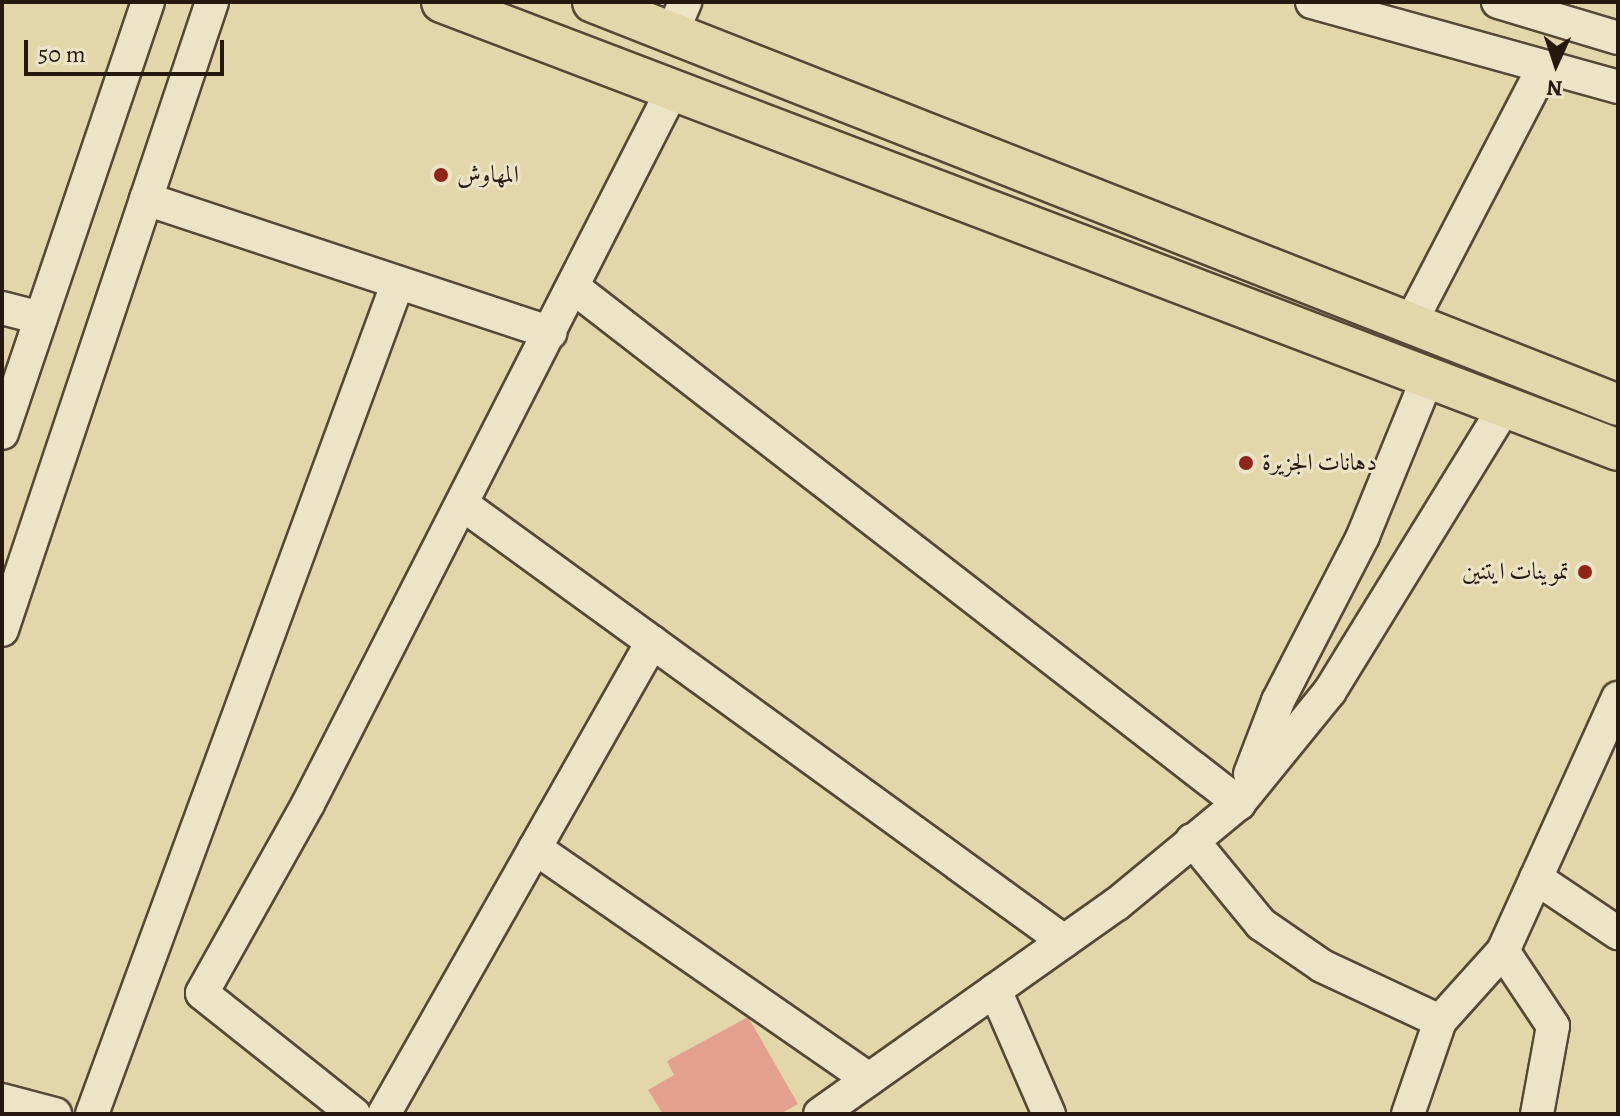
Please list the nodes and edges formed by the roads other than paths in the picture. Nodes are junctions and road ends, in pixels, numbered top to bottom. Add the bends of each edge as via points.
1 (148, 2) edge
2 (212, 2) edge
3 (442, 2) edge
4 (1312, 2) edge
5 (1498, 2) edge
6 (616, 6) edge
7 (678, 17) edge
8 (1618, 38) edge
9 (1543, 68) junction
10 (1618, 87) edge
11 (673, 89) junction
12 (146, 199) junction
13 (398, 282) junction
14 (573, 287) junction
15 (2, 308) edge
16 (41, 318) junction
17 (1411, 322) junction
18 (550, 333) junction
19 (1428, 377) junction
20 (1618, 405) edge
21 (1505, 407) junction
22 (2, 433) edge
23 (1618, 450) edge
24 (462, 504) junction
25 (2, 630) edge
26 (652, 642) junction
27 (1618, 698) edge
28 (1239, 803) junction
29 (1192, 840) junction
30 (535, 848) junction
31 (1536, 878) junction
32 (1618, 933) edge
33 (1064, 941) junction
34 (1503, 951) junction
35 (995, 990) junction
36 (1440, 1021) junction
37 (869, 1079) junction
38 (2, 1100) edge
39 (55, 1114) edge
40 (92, 1114) edge
41 (354, 1114) edge
42 (384, 1114) edge
43 (820, 1114) edge
44 (1049, 1114) edge
45 (1408, 1114) edge
46 (1537, 1114) edge

1 - 16 street
2 - 12 street
3 - 11 main road
4 - 9 street
5 - 8 street
6 - 7 main road
7 - 17 main road
9 - 10 street
9 - 17 street
11 - 14 street
11 - 19 main road
12 - 13 street
12 - 25 street
13 - 18 street
13 - 40 street
14 - 18 street
14 - 28 street
15 - 16 street
16 - 22 street
17 - 20 main road
18 - 24 street
19 - 21 main road
19 - 28 street via 1363,536 1278,701
21 - 23 main road
21 - 28 street via 1330,691
24 - 26 street
24 - 41 street via 308,804 202,993
26 - 30 street
26 - 33 street
27 - 31 street
28 - 29 street
29 - 33 street
29 - 36 street via 1261,924 1322,966
30 - 37 street
30 - 42 street
31 - 32 street
31 - 34 street
33 - 35 street
34 - 36 street
34 - 46 street via 1553,1026
35 - 37 street
35 - 44 street
36 - 45 street
37 - 43 street
38 - 39 street

